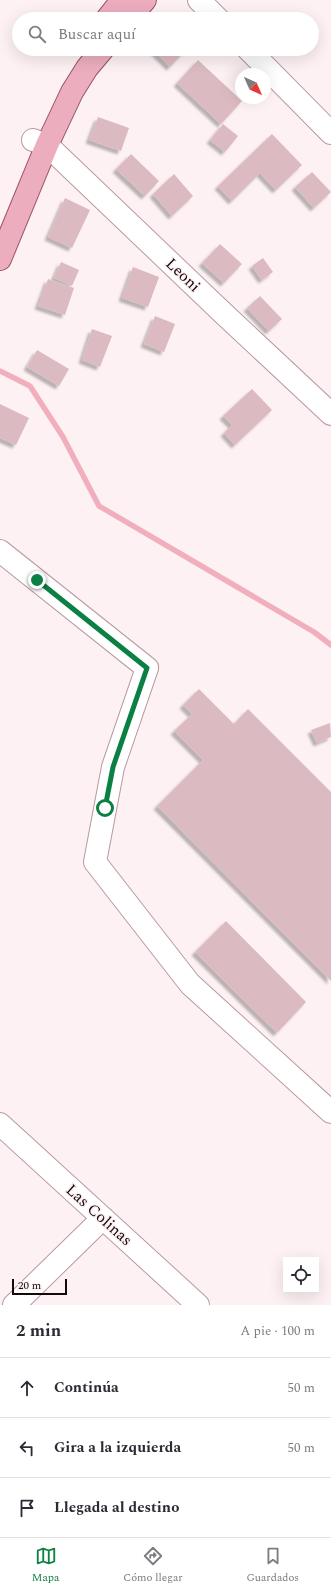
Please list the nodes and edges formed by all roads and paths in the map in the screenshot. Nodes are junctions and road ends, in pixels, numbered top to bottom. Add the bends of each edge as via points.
1 (199, 0) edge
2 (131, 6) edge
3 (120, 12) edge
4 (211, 12) edge
5 (78, 56) edge
6 (97, 56) edge
7 (255, 56) edge
8 (331, 133) edge
9 (40, 143) junction
10 (0, 224) edge
11 (0, 259) edge
12 (331, 414) edge
13 (0, 551) edge
14 (331, 1112) edge
15 (0, 1124) edge
16 (103, 1218) junction
17 (14, 1305) edge
18 (198, 1305) edge

1 - 4 street
2 - 3 main road
5 - 9 main road via 59,86
6 - 9 main road
7 - 8 street
9 - 10 main road
9 - 11 main road
9 - 12 street, Leoni
13 - 14 street via 147,668 113,767 95,862 190,984
15 - 16 street, Las Colinas
16 - 17 street
16 - 18 street, Las Colinas

